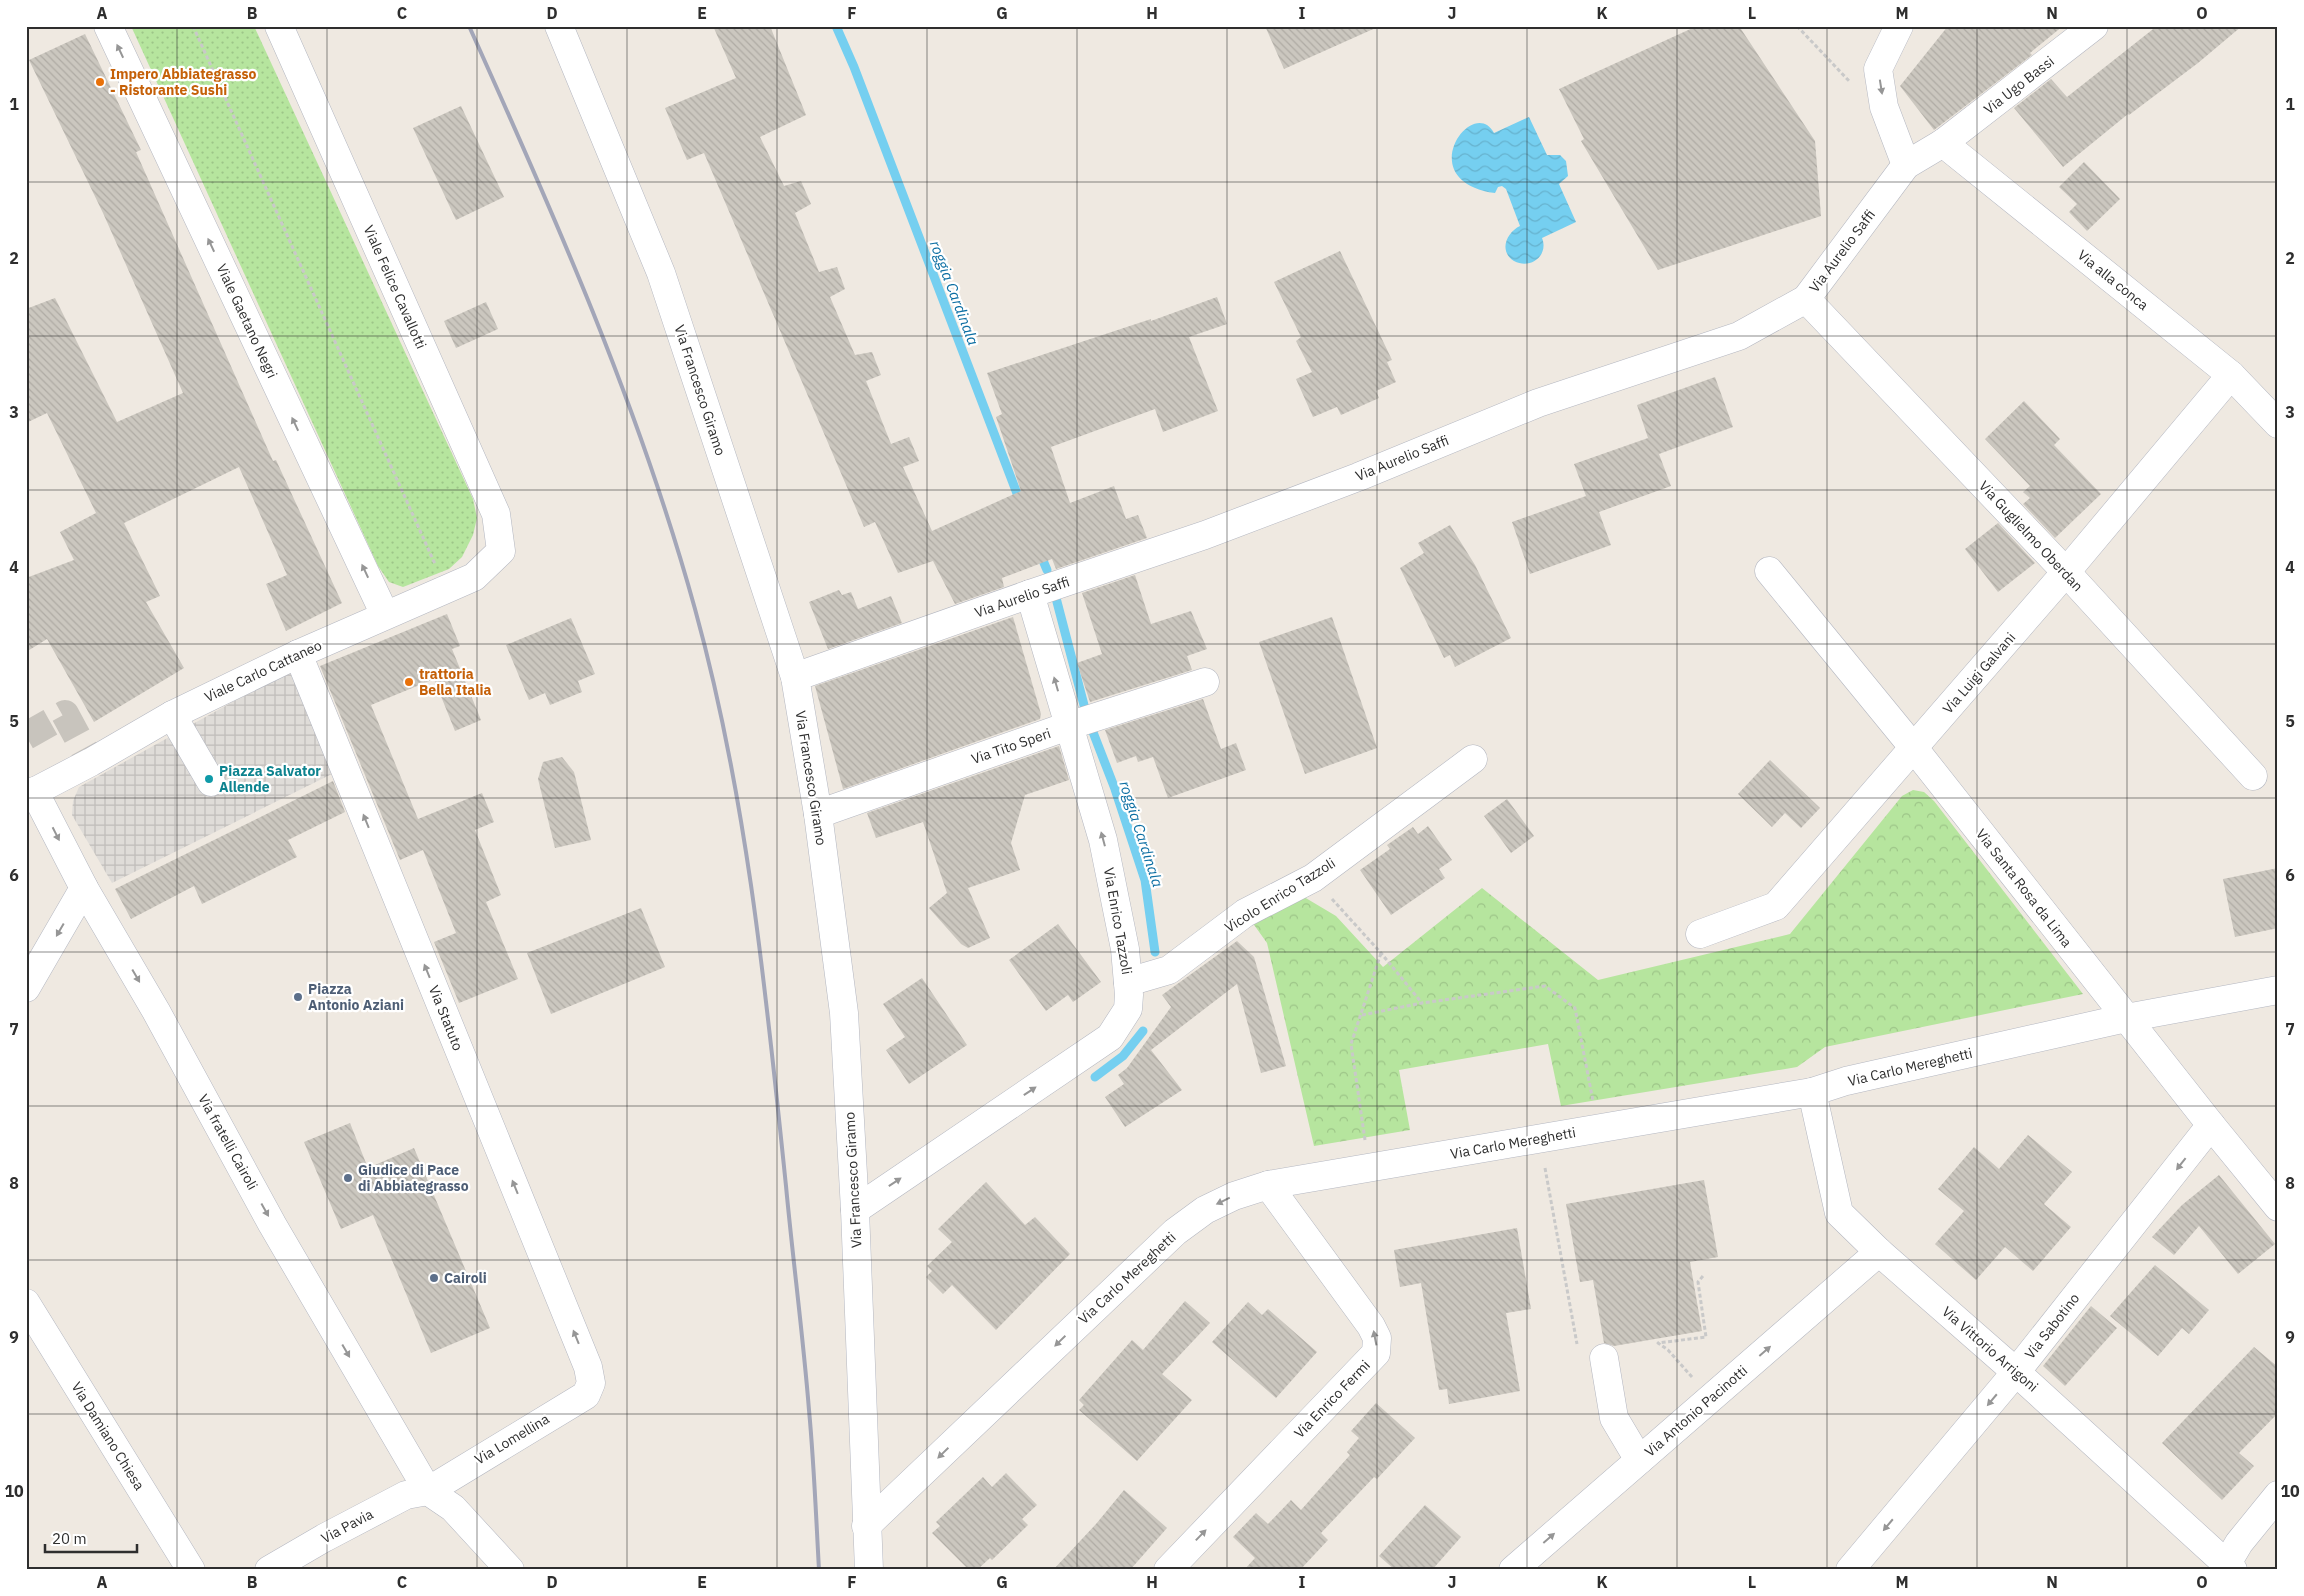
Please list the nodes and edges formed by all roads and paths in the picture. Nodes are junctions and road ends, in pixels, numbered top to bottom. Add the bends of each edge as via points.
1 (108, 26) edge
2 (193, 26) edge
3 (279, 26) edge
4 (559, 26) edge
5 (1797, 26) edge
6 (1900, 26) edge
7 (2094, 26) edge
8 (1884, 107) junction
9 (1943, 143) junction
10 (1906, 165) junction
11 (1806, 299) junction
12 (2231, 376) junction
13 (2278, 424) edge
14 (501, 551) joint
15 (1769, 571) dead end
16 (2066, 572) junction
17 (446, 589) junction
18 (1030, 594) junction
19 (385, 615) junction
20 (298, 654) junction
21 (795, 677) junction
22 (1205, 682) dead end
23 (172, 714) junction
24 (1068, 726) junction
25 (1913, 747) junction
26 (1473, 759) dead end
27 (2253, 776) dead end
28 (211, 782) dead end
29 (30, 793) edge
30 (818, 814) junction
31 (1313, 878) junction
32 (84, 888) junction
33 (1700, 934) dead end
34 (1381, 953) junction
35 (1128, 982) junction
36 (26, 988) edge
37 (2278, 990) edge
38 (1422, 1002) junction
39 (1362, 1015) junction
40 (2126, 1018) junction
41 (1812, 1092) junction
42 (2211, 1125) junction
43 (1600, 1128) junction
44 (1539, 1138) junction
45 (1368, 1168) junction
46 (1268, 1185) junction
47 (2278, 1206) edge
48 (855, 1210) junction
49 (1879, 1252) junction
50 (1703, 1276) dead end
51 (26, 1303) edge
52 (1591, 1356) joint
53 (2016, 1372) junction
54 (591, 1383) joint
55 (1711, 1398) junction
56 (1639, 1460) junction
57 (428, 1490) junction
58 (2278, 1495) edge
59 (866, 1526) junction
60 (2228, 1568) edge
61 (190, 1570) edge
62 (269, 1570) edge
63 (510, 1570) edge
64 (869, 1570) edge
65 (1168, 1570) edge
66 (1513, 1570) edge
67 (1850, 1570) edge

19 -> 1 street, Viale Gaetano Negri
2 - 17 path
3 - 14 street, Viale Felice Cavallotti via 496,514
4 - 21 street, Via Francesco Giramo via 661,273
5 - 8 path via 1867,101
6 -> 8 street via 1878,70
7 - 9 street, Via Ugo Bassi
8 - 10 street
9 - 10 street, Via Aurelio Saffi
9 - 12 street, Via alla conca
10 - 11 street, Via Aurelio Saffi
11 - 16 street, Via Guglielmo Oberdan
11 - 18 street, Via Aurelio Saffi via 1739,336 1538,403 1205,535
12 - 13 street, Via alla conca
12 - 16 street, Via Luigi Galvani
14 - 17 street, Viale Carlo Cattaneo via 474,577
15 - 25 street, Via Santa Rosa da Lima
16 - 25 street, Via Luigi Galvani
16 - 27 street, Via Guglielmo Oberdan
17 - 19 street, Viale Carlo Cattaneo
18 - 21 street, Via Aurelio Saffi
24 -> 18 street, Via Enrico Tazzoli
19 - 20 street, Viale Carlo Cattaneo
20 - 23 street, Viale Carlo Cattaneo
54 -> 20 street, Via Statuto via 588,1366
21 - 30 street, Via Francesco Giramo
22 - 24 street, Via Tito Speri
23 - 28 street
23 - 29 street, Viale Carlo Cattaneo via 91,762
24 - 30 street, Via Tito Speri
35 -> 24 street, Via Enrico Tazzoli via 1125,949 1104,840
25 - 33 street, Via Luigi Galvani via 1776,906
25 - 40 street, Via Santa Rosa da Lima
26 - 31 street, Vicolo Enrico Tazzoli
29 -> 32 street, Via fratelli Cairoli
30 - 48 street, Via Francesco Giramo via 844,1013
31 - 34 path
31 - 35 street, Vicolo Enrico Tazzoli via 1245,913 1168,970
32 -> 36 street
32 -> 57 street, Via fratelli Cairoli via 156,1011 272,1224
34 - 38 path
34 - 39 path
48 -> 35 street, Via Enrico Tazzoli via 1110,1037 1128,1010
37 - 40 street, Via Carlo Mereghetti
38 - 39 path
38 - 43 path via 1545,986 1575,1008
39 - 45 path via 1350,1044
40 - 41 street, Via Carlo Mereghetti via 1846,1080
40 - 42 street, Via Santa Rosa da Lima
41 - 43 street, Via Carlo Mereghetti
41 - 49 street, Via Vittorio Arrigoni via 1839,1212
42 - 47 street, Via Santa Rosa da Lima
42 -> 53 street, Via Sabotino
43 - 44 street, Via Carlo Mereghetti
44 - 45 street, Via Carlo Mereghetti
44 - 52 path
45 - 46 street, Via Carlo Mereghetti
46 -> 59 street, Via Carlo Mereghetti via 1205,1210 1175,1232
65 -> 46 street, Via Enrico Fermi via 1376,1353 1377,1338 1372,1326
48 - 59 street, Via Francesco Giramo
49 - 53 street, Via Vittorio Arrigoni
55 -> 49 street, Via Antonio Pacinotti
50 - 55 path via 1698,1282 1706,1337 1658,1343
51 - 61 street, Via Damiano Chiesa
52 - 56 street via 1614,1418
53 - 60 street, Via Vittorio Arrigoni
53 -> 67 street, Via Sabotino
54 - 57 street, Via Lomellina via 586,1395
55 - 56 street, Via Antonio Pacinotti
66 -> 56 street, Via Antonio Pacinotti
57 - 62 street, Via Pavia via 406,1495
57 - 63 street via 452,1508
58 - 60 street via 2239,1543
59 - 64 street, Via Francesco Giramo

